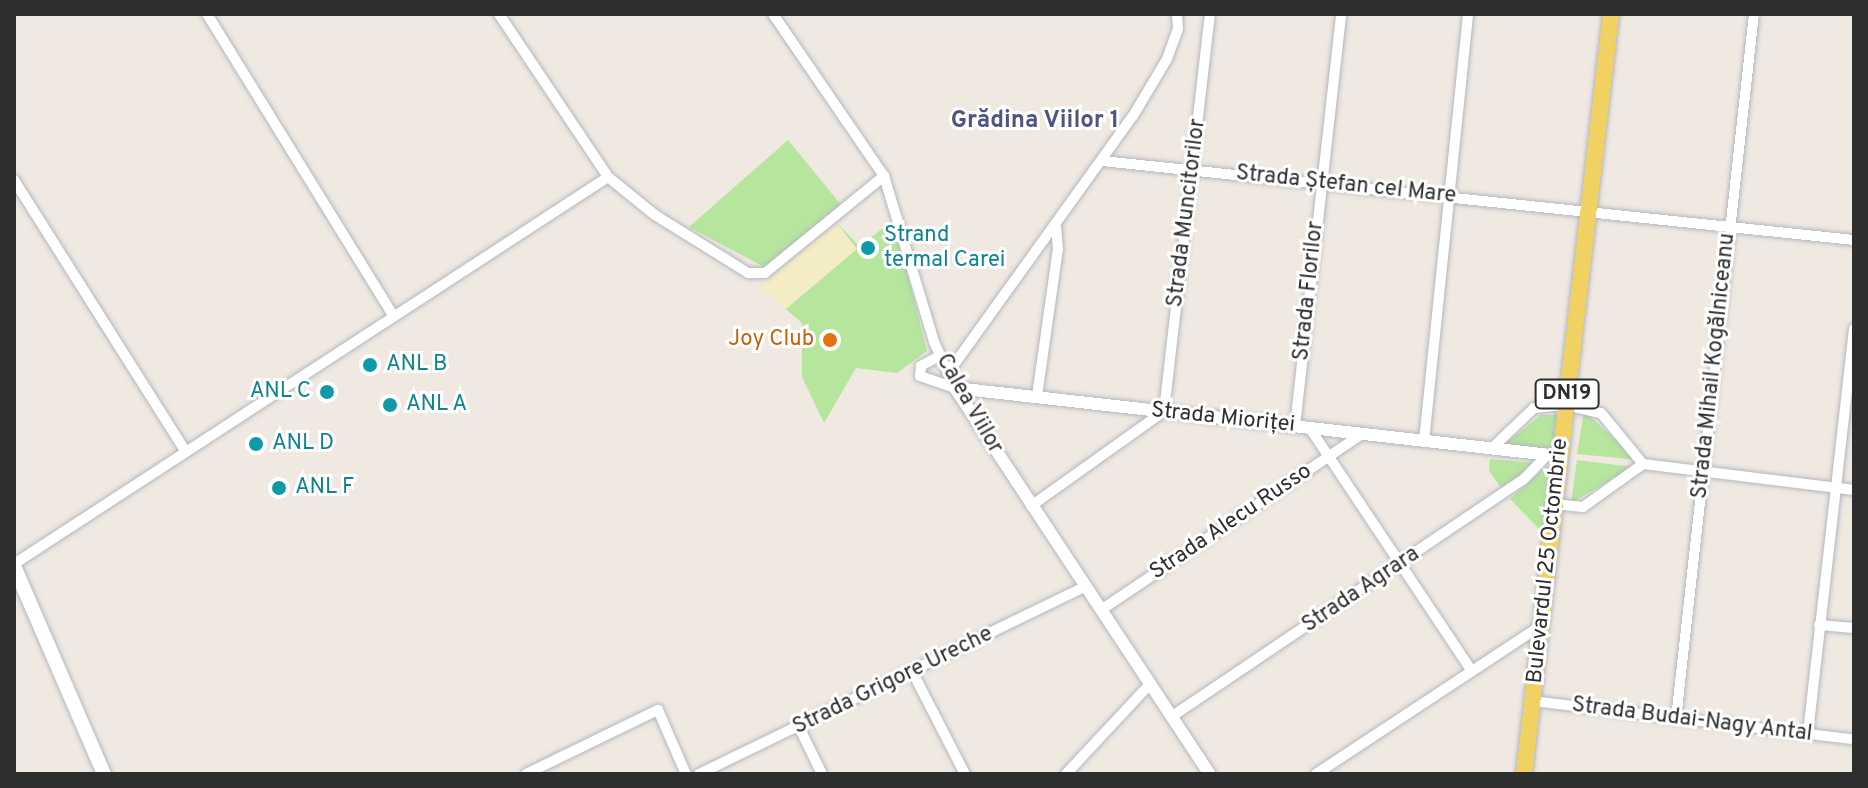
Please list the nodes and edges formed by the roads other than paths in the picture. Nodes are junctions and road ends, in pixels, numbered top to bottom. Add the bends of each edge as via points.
1 (207, 14) edge
2 (499, 14) edge
3 (773, 14) edge
4 (1177, 14) edge
5 (1210, 14) edge
6 (1341, 14) edge
7 (1468, 14) edge
8 (1611, 14) edge
9 (1754, 14) edge
10 (1102, 161) junction
11 (1193, 168) junction
12 (884, 176) junction
13 (608, 177) junction
14 (14, 180) edge
15 (1320, 182) junction
16 (1450, 196) junction
17 (1589, 212) junction
18 (1056, 227) junction
19 (1729, 227) junction
20 (1854, 240) edge
21 (393, 315) junction
22 (1854, 329) edge
23 (939, 356) junction
24 (948, 373) junction
25 (955, 388) junction
26 (1037, 396) junction
27 (1565, 405) junction
28 (1164, 411) junction
29 (1295, 426) junction
30 (1309, 427) junction
31 (1362, 434) junction
32 (1424, 441) junction
33 (1491, 449) junction
34 (185, 451) junction
35 (1553, 456) junction
36 (1327, 457) junction
37 (1643, 464) junction
38 (1702, 474) junction
39 (1835, 487) junction
40 (1854, 490) edge
41 (1554, 504) junction
42 (1031, 506) junction
43 (14, 565) edge
44 (1399, 565) junction
45 (1086, 586) junction
46 (1101, 610) junction
47 (1819, 625) junction
48 (1539, 627) junction
49 (1854, 628) edge
50 (1471, 670) junction
51 (913, 673) junction
52 (1150, 684) junction
53 (1532, 701) junction
54 (1171, 717) junction
55 (1676, 719) junction
56 (799, 727) junction
57 (1808, 733) junction
58 (1851, 739) dead end
59 (104, 774) edge
60 (526, 774) edge
61 (686, 774) edge
62 (699, 774) edge
63 (822, 774) edge
64 (965, 774) edge
65 (1066, 774) edge
66 (1210, 774) edge
67 (1316, 774) edge
68 (1524, 774) edge

1 - 21 street
2 - 13 street
3 - 12 street, Calea Viilor
4 - 10 street via 1178,29 1167,59
5 - 11 street, Strada Muncitorilor
6 - 15 street, Strada Florilor
7 - 16 street
8 - 17 main road, Bulevardul 25 Octombrie / DN19
9 - 19 street, Strada Mihail Kogălniceanu
10 - 11 street, Strada Ștefan cel Mare
10 - 18 street
11 - 15 street, Strada Ștefan cel Mare
11 - 28 street, Strada Muncitorilor
12 - 13 street via 758,275 655,215
12 - 23 street, Calea Viilor
13 - 21 street
14 - 34 street
15 - 16 street, Strada Ștefan cel Mare
15 - 29 street, Strada Florilor
16 - 17 street, Strada Ștefan cel Mare
16 - 32 street
17 - 19 street, Strada Ștefan cel Mare
17 - 27 main road, Bulevardul 25 Octombrie / DN19
18 - 24 street
18 - 26 street via 1058,249
19 - 20 street, Strada Ștefan cel Mare
19 - 38 street, Strada Mihail Kogălniceanu
21 - 34 street
22 - 39 street
23 - 24 street, Calea Viilor
23 - 25 street via 921,366 920,376
24 - 25 street, Calea Viilor
25 - 26 street, Strada Mioriței
25 - 42 street, Calea Viilor
26 - 28 street, Strada Mioriței
27 - 33 street via 1534,408
27 - 35 main road, Bulevardul 25 Octombrie / DN19
27 - 37 street via 1601,413
28 - 29 street, Strada Mioriței
28 - 42 street
29 - 30 street, Strada Mioriței
30 - 31 street, Strada Mioriței
30 - 36 street
31 - 32 street, Strada Mioriței
31 - 36 street, Strada Alecu Russo
32 - 33 street, Strada Mioriței
33 - 35 street, Strada Mioriței
34 - 43 street
35 - 41 main road, Bulevardul 25 Octombrie / DN19
35 - 44 street, Strada Agrara
36 - 44 street
36 - 46 street, Strada Alecu Russo
37 - 38 street
37 - 41 street via 1583,507
38 - 39 street
38 - 55 street, Strada Mihail Kogălniceanu
39 - 40 street
39 - 47 street
41 - 48 main road, Bulevardul 25 Octombrie / DN19
42 - 45 street, Calea Viilor
43 - 59 main road
44 - 50 street
44 - 54 street, Strada Agrara
45 - 46 street, Calea Viilor
45 - 51 street, Strada Grigore Ureche
46 - 52 street, Calea Viilor
47 - 49 street
47 - 57 street
48 - 50 street
48 - 53 main road, Bulevardul 25 Octombrie / DN19
50 - 67 street
51 - 56 street, Strada Grigore Ureche
51 - 64 street
52 - 54 street, Calea Viilor
52 - 65 street
53 - 55 street, Strada Budai-Nagy Antal
53 - 68 main road, Bulevardul 25 Octombrie / DN19
54 - 66 street, Calea Viilor
55 - 57 street, Strada Budai-Nagy Antal
56 - 62 street, Strada Grigore Ureche
56 - 63 street
57 - 58 street, Strada Budai-Nagy Antal
60 - 61 street via 658,710

